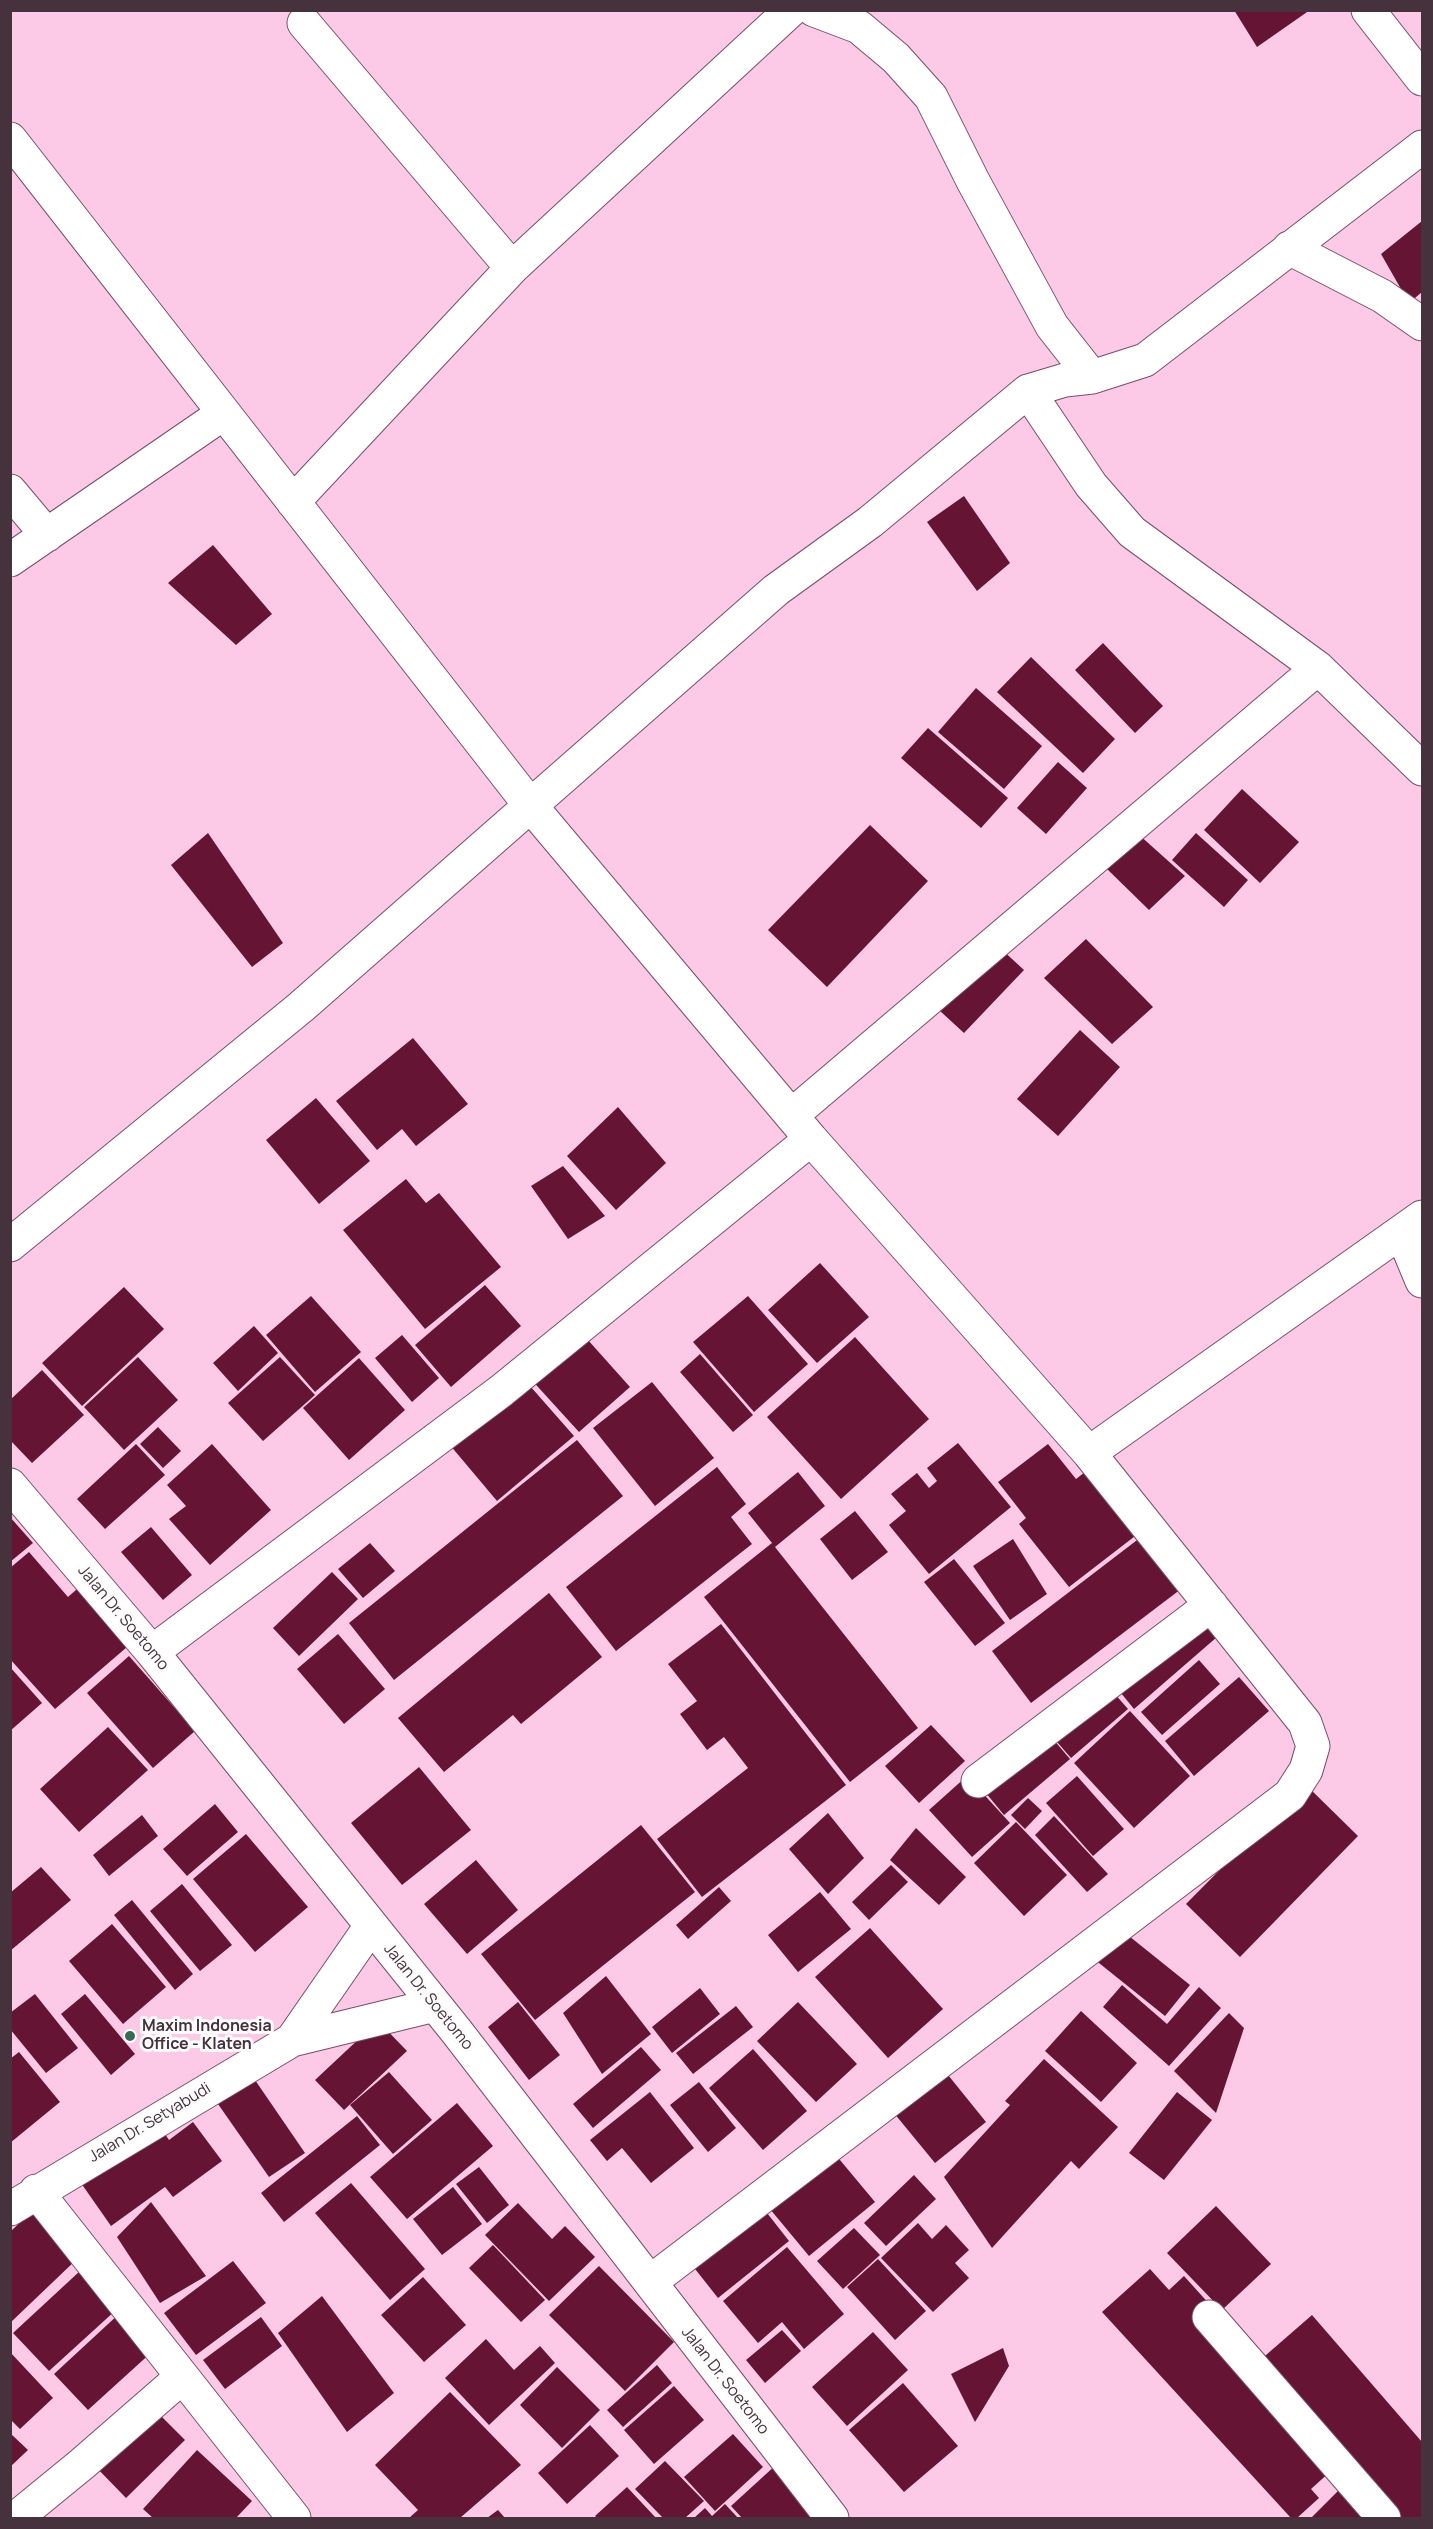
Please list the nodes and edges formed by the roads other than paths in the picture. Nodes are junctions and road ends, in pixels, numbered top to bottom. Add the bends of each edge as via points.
1 (791, 10) edge
2 (814, 10) edge
3 (1368, 10) edge
4 (307, 15) edge
5 (1422, 79) edge
6 (10, 139) edge
7 (1422, 147) edge
8 (1289, 248) junction
9 (512, 268) junction
10 (1422, 324) edge
11 (1092, 377) junction
12 (1028, 392) junction
13 (224, 413) junction
14 (10, 490) edge
15 (293, 502) junction
16 (47, 535) junction
17 (10, 560) edge
18 (1318, 668) junction
19 (1422, 769) edge
20 (530, 805) junction
21 (801, 1127) junction
22 (1412, 1225) edge
23 (10, 1245) edge
24 (1422, 1281) edge
25 (1089, 1453) junction
26 (10, 1485) edge
27 (1211, 1605) junction
28 (152, 1652) junction
29 (978, 1781) dead end
30 (371, 1926) junction
31 (435, 2005) junction
32 (292, 2040) junction
33 (23, 2200) edge
34 (650, 2282) junction
35 (1209, 2317) dead end
36 (182, 2377) junction
37 (15, 2518) edge
38 (294, 2518) edge
39 (832, 2518) edge
40 (1384, 2518) edge

1 - 9 street
2 - 11 street via 859,27 896,58 931,97 1052,326
3 - 5 street
4 - 9 street
6 - 13 street
7 - 8 street
8 - 10 street via 1382,296
8 - 11 street via 1145,360
9 - 15 street
11 - 12 street via 1065,380
12 - 18 street via 1091,485 1132,532
12 - 20 street via 870,522 776,590
13 - 15 street
13 - 16 street
14 - 16 street
15 - 20 street
16 - 17 street
18 - 19 street
18 - 21 street
20 - 21 street
20 - 23 street via 301,1007
21 - 25 street
21 - 28 street via 501,1391
22 - 24 street
22 - 25 street
25 - 27 street
26 - 28 street, Jalan Dr. Soetomo
27 - 29 street
27 - 34 street via 1305,1723 1313,1746 1306,1770 1290,1795
28 - 30 street, Jalan Dr. Soetomo
30 - 31 street, Jalan Dr. Soetomo
30 - 32 street, Jalan Dr. Setyabudi
31 - 32 street, Jalan Dr. Setyabudi
31 - 34 street, Jalan Dr. Soetomo
32 - 33 street, Jalan Dr. Setyabudi
33 - 36 street
34 - 39 street, Jalan Dr. Soetomo
35 - 40 street
36 - 37 street
36 - 38 street

